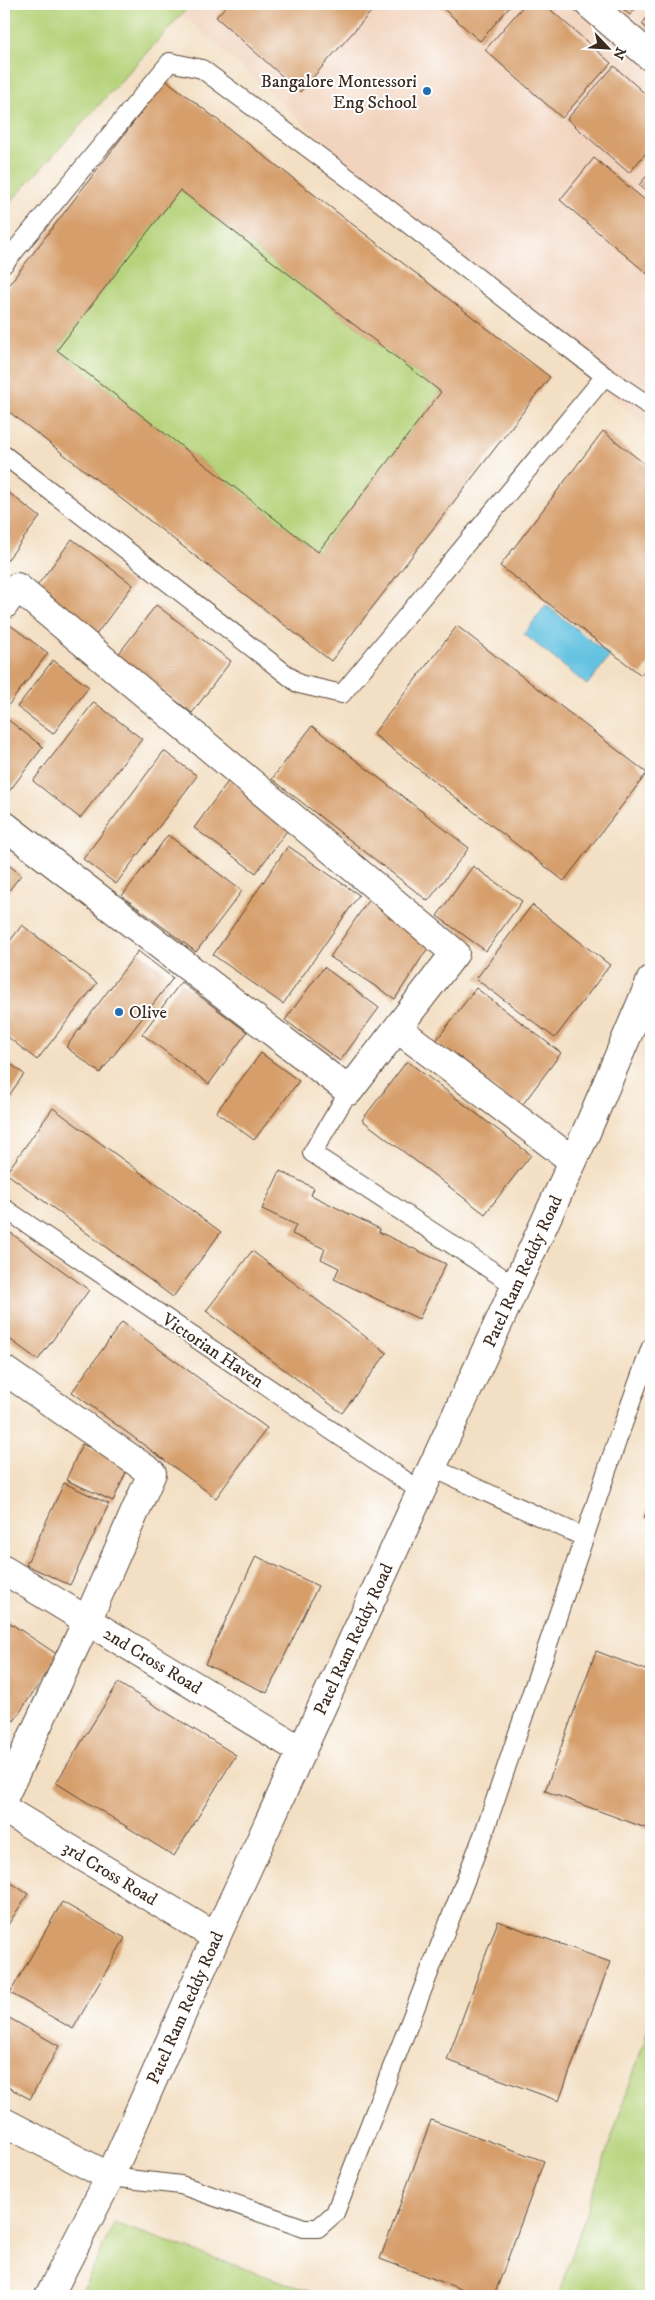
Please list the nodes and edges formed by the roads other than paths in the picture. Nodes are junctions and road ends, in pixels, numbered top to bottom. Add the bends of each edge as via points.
1 (589, 4) edge
2 (651, 57) edge
3 (4, 264) edge
4 (606, 376) junction
5 (651, 407) edge
6 (4, 455) edge
7 (4, 604) edge
8 (4, 826) edge
9 (651, 980) edge
10 (398, 1029) junction
11 (349, 1091) junction
12 (572, 1160) junction
13 (4, 1208) edge
14 (517, 1287) junction
15 (651, 1347) edge
16 (4, 1370) edge
17 (433, 1468) junction
18 (422, 1492) junction
19 (584, 1537) junction
20 (4, 1570) edge
21 (87, 1621) junction
22 (302, 1751) junction
23 (4, 1797) edge
24 (4, 1809) edge
25 (216, 1937) junction
26 (4, 2122) edge
27 (110, 2178) junction
28 (49, 2296) edge

1 - 2 street
3 - 4 lane via 170,62 202,69
4 - 5 lane
4 - 6 lane via 342,694 299,684
7 - 10 street via 17,587 455,953
8 - 11 street
9 - 12 street, Patel Ram Reddy Road via 586,1135
10 - 11 street
10 - 12 street
11 - 14 lane via 312,1153
12 - 14 street, Patel Ram Reddy Road
13 - 18 lane, Victorian Haven
14 - 17 street, Patel Ram Reddy Road
15 - 19 lane
16 - 21 street via 152,1473
17 - 18 street, Patel Ram Reddy Road
17 - 19 lane
18 - 22 street, Patel Ram Reddy Road
19 - 27 lane via 485,1830 335,2214 318,2228 304,2228 181,2184
20 - 21 street, 2nd Cross Road
21 - 22 street, 2nd Cross Road
21 - 23 street
22 - 25 street, Patel Ram Reddy Road
24 - 25 street, 3rd Cross Road
25 - 27 street, Patel Ram Reddy Road
26 - 27 street
27 - 28 street, Patel Ram Reddy Road

